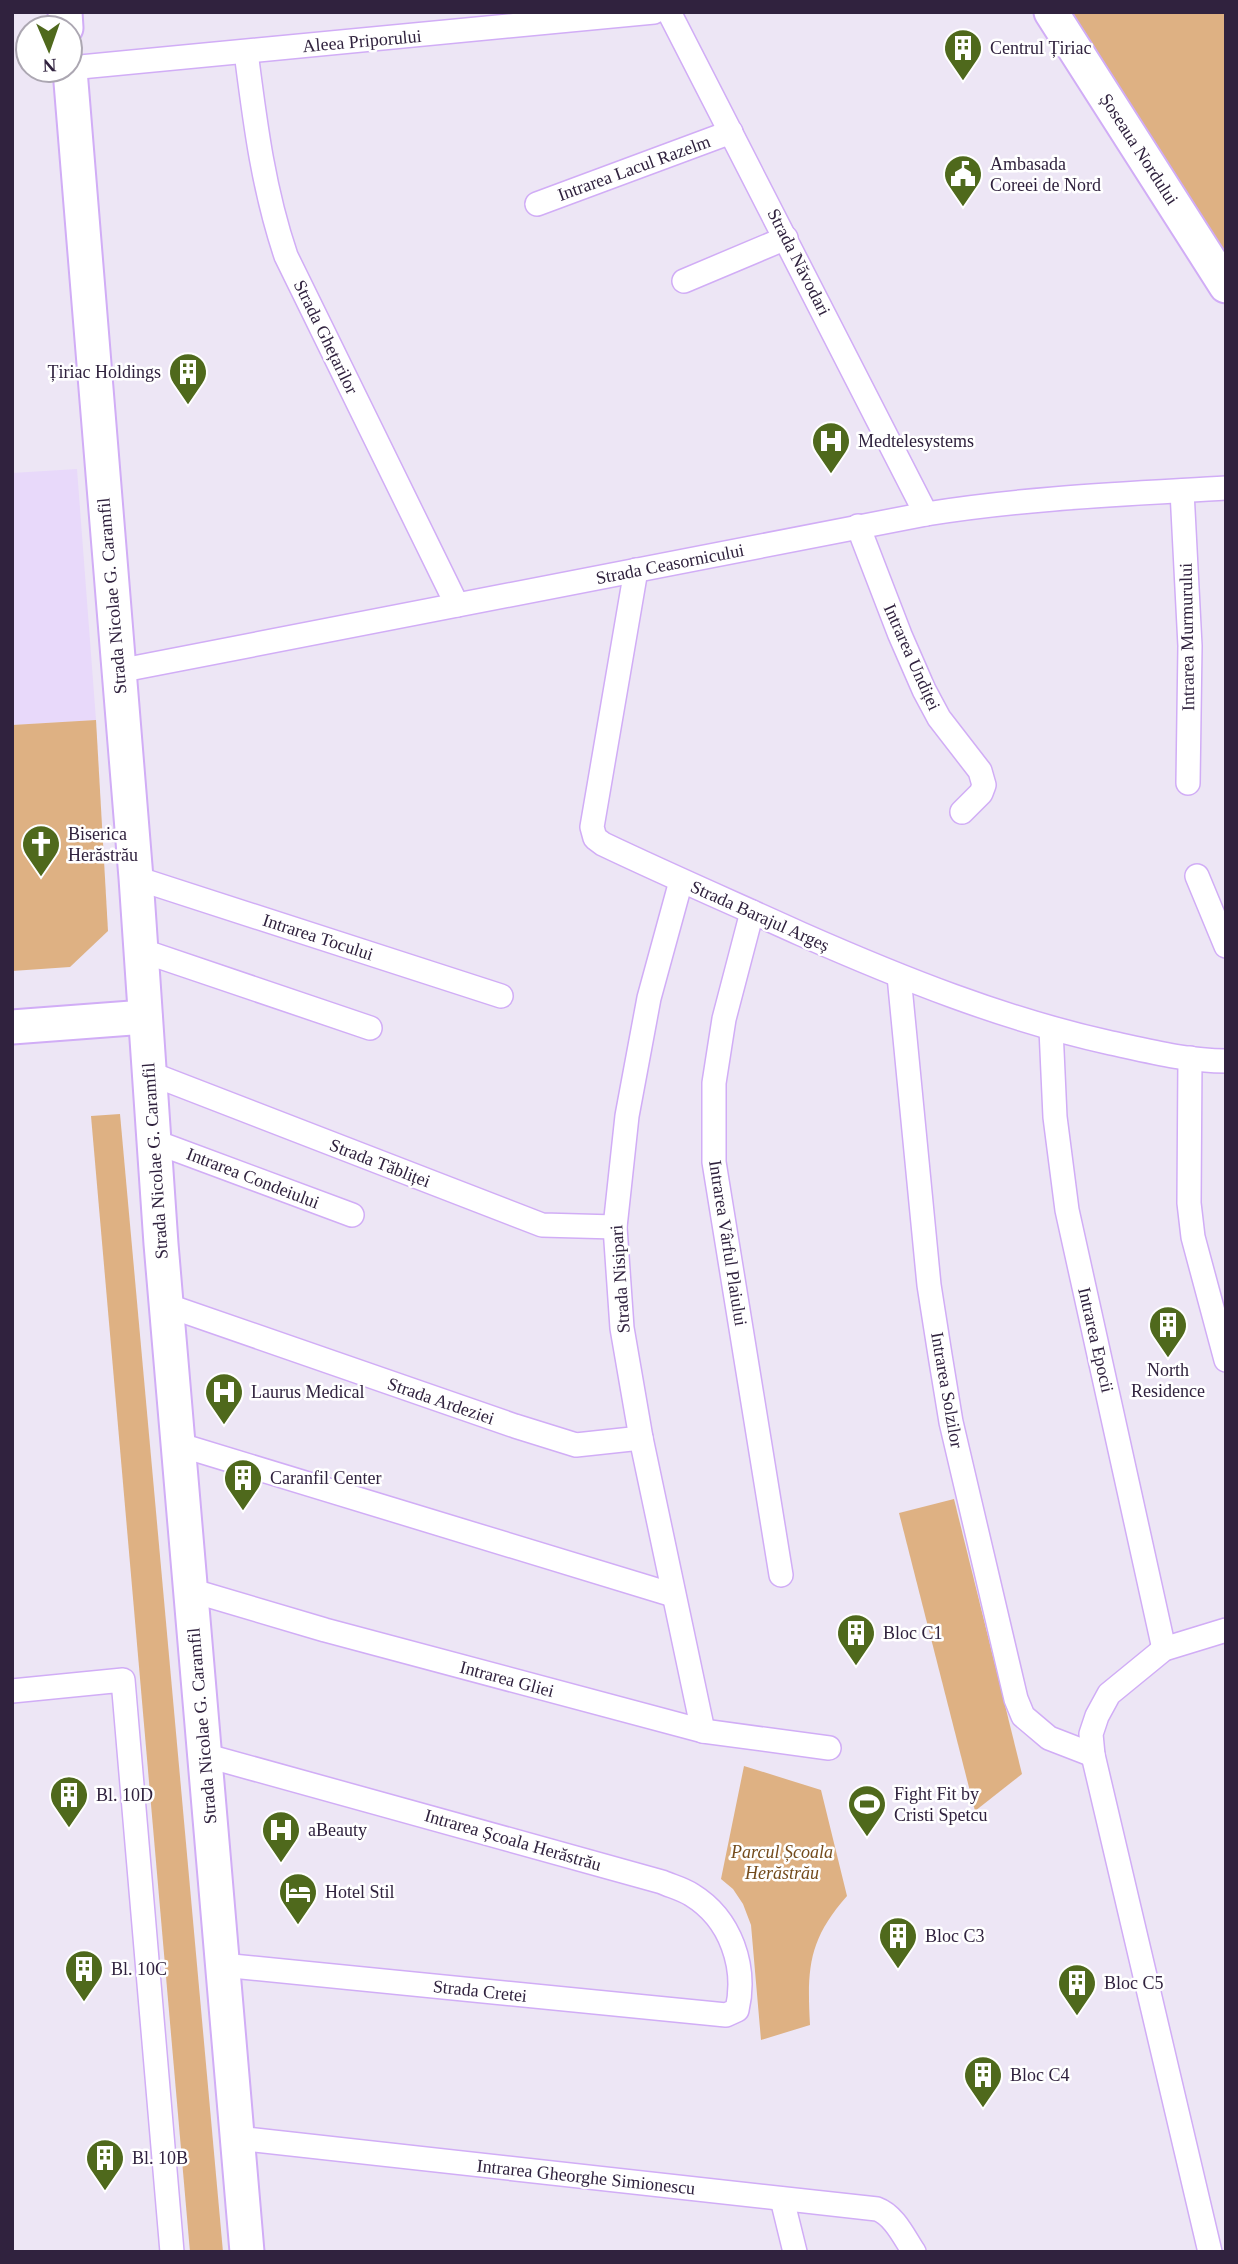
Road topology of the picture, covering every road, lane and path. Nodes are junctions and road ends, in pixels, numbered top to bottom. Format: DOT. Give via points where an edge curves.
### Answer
graph roads {
  1 [pos="654,12"];
  2 [pos="669,12"];
  3 [pos="1051,12"];
  4 [pos="246,51"];
  5 [pos="84,68"];
  6 [pos="71,84"];
  7 [pos="731,132"];
  8 [pos="537,204"];
  9 [pos="786,239"];
  10 [pos="684,281"];
  11 [pos="1226,286"];
  12 [pos="1226,488"];
  13 [pos="1182,491"];
  14 [pos="926,514"];
  15 [pos="859,526"];
  16 [pos="636,570"];
  17 [pos="457,605"];
  18 [pos="118,671"];
  19 [pos="1188,783"];
  20 [pos="962,811"];
  21 [pos="1197,876"];
  22 [pos="136,878"];
  23 [pos="681,881"];
  24 [pos="752,912"];
  25 [pos="1226,946"];
  26 [pos="141,950"];
  27 [pos="899,976"];
  28 [pos="501,996"];
  29 [pos="144,1007"];
  30 [pos="12,1008"];
  31 [pos="12,1027"];
  32 [pos="370,1028"];
  33 [pos="1051,1029"];
  34 [pos="1190,1058"];
  35 [pos="1226,1060"];
  36 [pos="149,1073"];
  37 [pos="153,1140"];
  38 [pos="352,1215"];
  39 [pos="615,1227"];
  40 [pos="166,1305"];
  41 [pos="1226,1360"];
  42 [pos="641,1438"];
  43 [pos="177,1444"];
  44 [pos="781,1575"];
  45 [pos="190,1590"];
  46 [pos="673,1595"];
  47 [pos="1226,1630"];
  48 [pos="1164,1648"];
  49 [pos="12,1691"];
  50 [pos="703,1731"];
  51 [pos="829,1748"];
  52 [pos="204,1755"];
  53 [pos="1093,1755"];
  54 [pos="222,1965"];
  55 [pos="737,2010"];
  56 [pos="237,2138"];
  57 [pos="782,2199"];
  58 [pos="172,2252"];
  59 [pos="247,2252"];
  60 [pos="795,2252"];
  61 [pos="914,2252"];
  62 [pos="1210,2252"];
  1 -- 4 [label="street, Aleea Priporului"];
  2 -- 7 [label="street, Strada Năvodari"];
  3 -- 11 [label="main road, Șoseaua Nordului"];
  4 -- 5 [label="street, Aleea Priporului"];
  4 -- 17 [label="street, Strada Ghețarilor" via="263,171 286,256"];
  6 -- 18 [label="main road, Strada Nicolae G. Caramfil"];
  7 -- 8 [label="street, Intrarea Lacul Razelm"];
  7 -- 9 [label="street, Strada Năvodari"];
  9 -- 10 [label="street"];
  9 -- 14 [label="street, Strada Năvodari"];
  12 -- 13 [label="street, Strada Ceasornicului"];
  13 -- 14 [label="street, Strada Ceasornicului" via="987,505"];
  13 -- 19 [label="street, Intrarea Murmurului" via="1190,646"];
  14 -- 15 [label="street, Strada Ceasornicului"];
  15 -- 16 [label="street, Strada Ceasornicului"];
  15 -- 20 [label="street, Intrarea Undiței" via="924,690 979,771 984,785 981,793"];
  16 -- 17 [label="street, Strada Ceasornicului"];
  16 -- 23 [label="street, Strada Barajul Argeș" via="592,827 603,844"];
  17 -- 18 [label="street, Strada Ceasornicului"];
  18 -- 22 [label="main road, Strada Nicolae G. Caramfil"];
  21 -- 25 [label="street"];
  22 -- 26 [label="main road, Strada Nicolae G. Caramfil"];
  22 -- 28 [label="street, Intrarea Tocului"];
  23 -- 24 [label="street, Strada Barajul Argeș"];
  23 -- 39 [label="street, Strada Nisipari" via="647,1011 627,1116"];
  24 -- 27 [label="street, Strada Barajul Argeș"];
  24 -- 44 [label="street, Intrarea Vârful Plaiului" via="724,1019 714,1083 714,1162"];
  26 -- 29 [label="main road, Strada Nicolae G. Caramfil"];
  26 -- 32 [label="street"];
  27 -- 33 [label="street, Strada Barajul Argeș"];
  27 -- 53 [label="street, Intrarea Solzilor" via="940,1355 951,1422 1016,1699 1023,1716 1049,1738"];
  29 -- 30 [label="main road"];
  29 -- 31 [label="main road"];
  29 -- 36 [label="main road, Strada Nicolae G. Caramfil"];
  33 -- 34 [label="street, Strada Barajul Argeș"];
  33 -- 48 [label="street, Intrarea Epocii" via="1055,1117 1067,1210"];
  34 -- 35 [label="street, Strada Barajul Argeș"];
  34 -- 41 [label="street" via="1193,1237"];
  36 -- 37 [label="main road, Strada Nicolae G. Caramfil"];
  36 -- 39 [label="street, Strada Tăbliței" via="542,1226"];
  37 -- 38 [label="street, Intrarea Condeiului"];
  37 -- 40 [label="main road, Strada Nicolae G. Caramfil"];
  39 -- 42 [label="street, Strada Nisipari" via="622,1328"];
  40 -- 42 [label="street, Strada Ardeziei" via="576,1445"];
  40 -- 43 [label="main road, Strada Nicolae G. Caramfil"];
  42 -- 46 [label="street, Strada Nisipari"];
  43 -- 45 [label="main road, Strada Nicolae G. Caramfil"];
  43 -- 46 [label="street"];
  45 -- 50 [label="street, Intrarea Gliei"];
  45 -- 52 [label="main road, Strada Nicolae G. Caramfil"];
  46 -- 50 [label="street, Strada Nisipari"];
  47 -- 48 [label="street"];
  48 -- 53 [label="street" via="1110,1694 1091,1734"];
  49 -- 58 [label="street" via="122,1681"];
  50 -- 51 [label="street, Intrarea Gliei"];
  52 -- 54 [label="main road, Strada Nicolae G. Caramfil"];
  52 -- 55 [label="street, Intrarea Școala Herăstrău" via="662,1882 693,1895 722,1921 737,1952"];
  53 -- 62 [label="street"];
  54 -- 55 [label="street, Strada Cretei" via="726,2015"];
  54 -- 56 [label="main road, Strada Nicolae G. Caramfil"];
  56 -- 57 [label="street, Intrarea Gheorghe Simionescu"];
  56 -- 59 [label="main road, Strada Nicolae G. Caramfil"];
  57 -- 60 [label="street"];
  57 -- 61 [label="street, Intrarea Gheorghe Simionescu" via="884,2212"];
}
